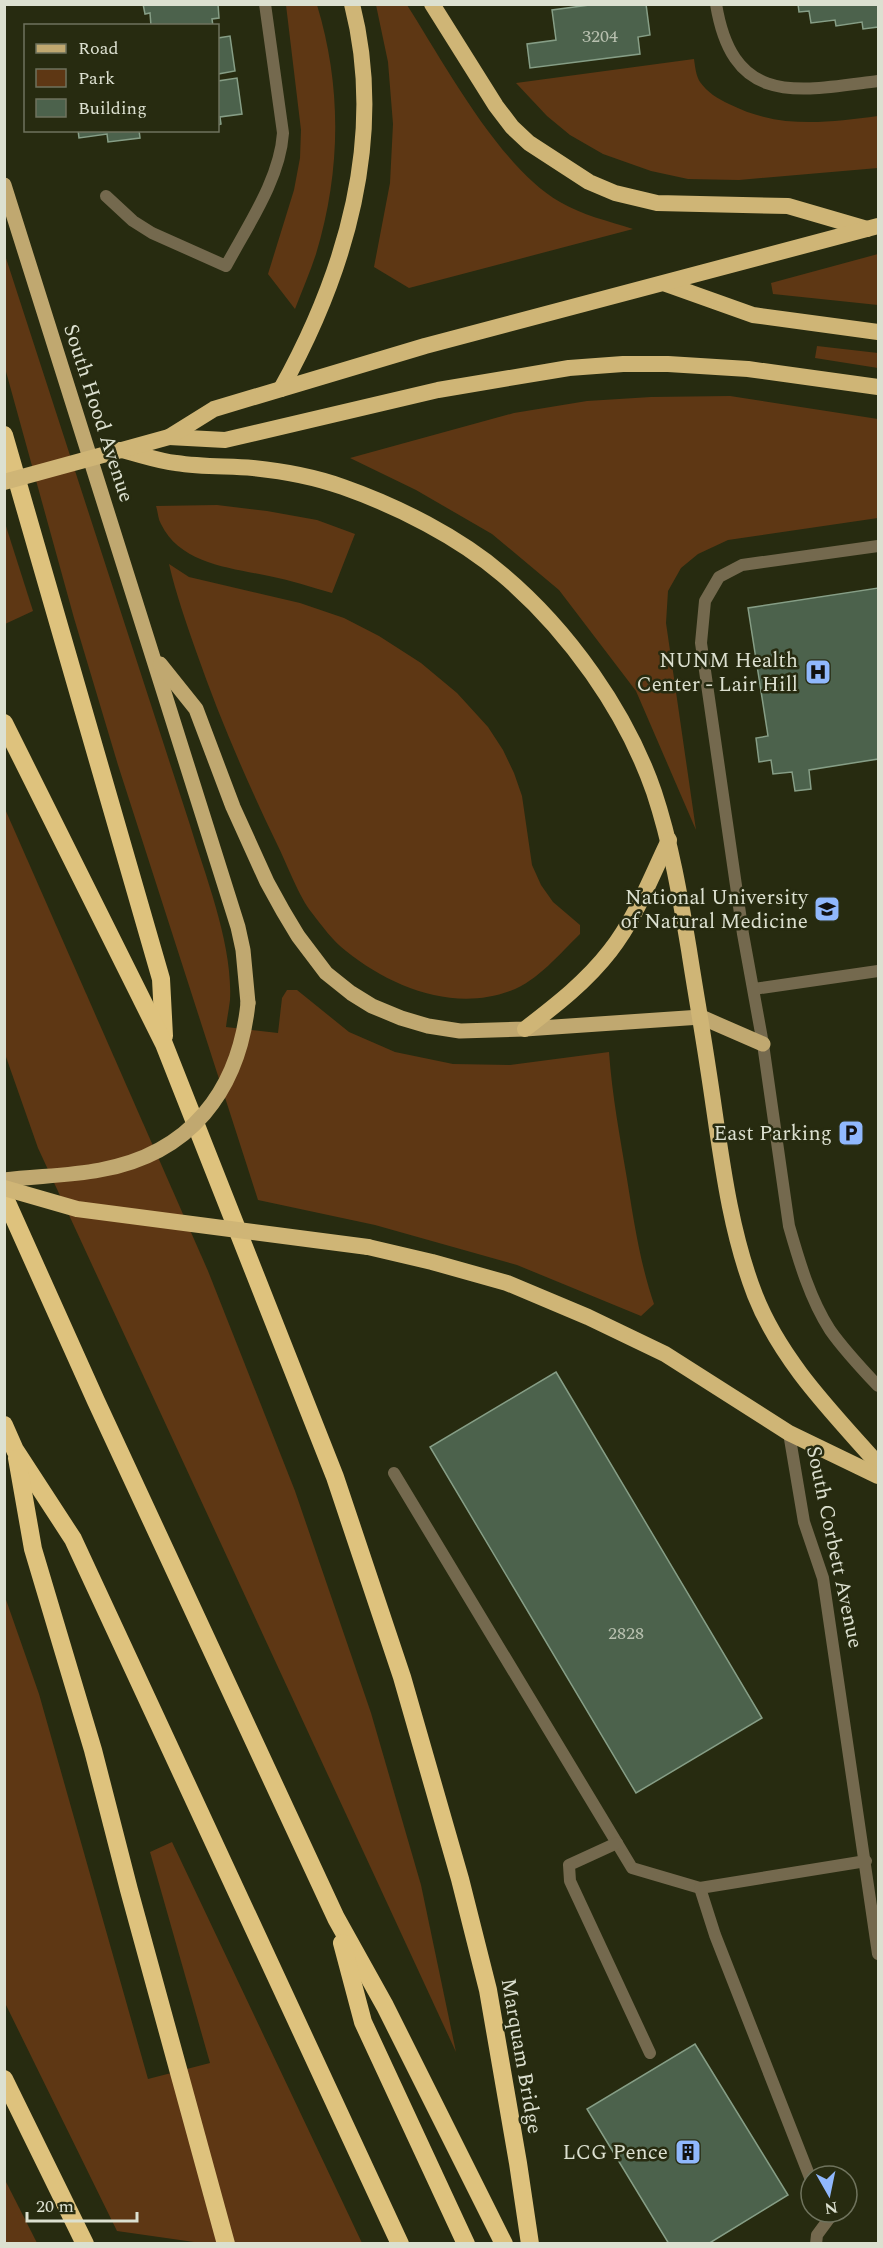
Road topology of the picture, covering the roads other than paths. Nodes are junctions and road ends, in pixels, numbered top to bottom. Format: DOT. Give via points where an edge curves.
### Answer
graph roads {
  1 [pos="265,4"];
  2 [pos="352,4"];
  3 [pos="432,4"];
  4 [pos="716,4"];
  5 [pos="879,81"];
  6 [pos="4,185"];
  7 [pos="106,196"];
  8 [pos="873,228"];
  9 [pos="666,284"];
  10 [pos="879,332"];
  11 [pos="879,387"];
  12 [pos="281,389"];
  13 [pos="4,435"];
  14 [pos="169,437"];
  15 [pos="122,450"];
  16 [pos="4,482"];
  17 [pos="879,546"];
  18 [pos="153,654"];
  19 [pos="4,723"];
  20 [pos="669,840"];
  21 [pos="879,971"];
  22 [pos="754,989"];
  23 [pos="701,1017"];
  24 [pos="525,1029"];
  25 [pos="164,1044"];
  26 [pos="763,1044"];
  27 [pos="4,1180"];
  28 [pos="4,1188"];
  29 [pos="4,1196"];
  30 [pos="879,1386"];
  31 [pos="4,1425"];
  32 [pos="789,1433"];
  33 [pos="15,1450"];
  34 [pos="879,1464"];
  35 [pos="394,1473"];
  36 [pos="879,1476"];
  37 [pos="617,1843"];
  38 [pos="872,1860"];
  39 [pos="700,1888"];
  40 [pos="336,1918"];
  41 [pos="879,1954"];
  42 [pos="650,2053"];
  43 [pos="4,2079"];
  44 [pos="805,2164"];
  45 [pos="825,2224"];
  46 [pos="86,2244"];
  47 [pos="226,2244"];
  48 [pos="400,2244"];
  49 [pos="466,2244"];
  50 [pos="504,2244"];
  51 [pos="530,2244"];
  52 [pos="816,2244"];
  1 -- 7 [label="street" via="282,149 276,170 226,266 152,233"];
  2 -- 12 [label="highway" via="365,115 360,169 339,264"];
  3 -- 8 [label="highway" via="512,127 589,183 657,203 788,206"];
  4 -- 5 [label="street" via="721,30 732,55 760,81 793,90"];
  6 -- 18 [label="main road, South Hood Avenue"];
  8 -- 9 [label="highway"];
  9 -- 10 [label="highway" via="753,315"];
  9 -- 12 [label="highway" via="425,346"];
  11 -- 14 [label="highway" via="748,369 657,364 569,368 438,390 225,440"];
  12 -- 14 [label="highway" via="214,409"];
  13 -- 25 [label="highway" via="161,979"];
  14 -- 15 [label="highway"];
  15 -- 16 [label="highway, bridge"];
  15 -- 20 [label="highway, South Corbett Avenue" via="176,463 280,472 341,486 414,518 502,574 582,659 634,746"];
  17 -- 22 [label="street" via="742,565 719,577 705,601 702,644"];
  18 -- 24 [label="main road" via="196,709 267,882 298,936 326,973 372,1006 428,1026 460,1030"];
  18 -- 27 [label="main road, South Hood Avenue, bridge" via="238,927 248,1003 242,1043 216,1099 191,1128 151,1153 102,1170"];
  19 -- 25 [label="highway"];
  20 -- 23 [label="highway, South Corbett Avenue"];
  20 -- 24 [label="highway" via="612,949 573,992"];
  21 -- 22 [label="street"];
  22 -- 26 [label="street"];
  23 -- 24 [label="main road"];
  23 -- 26 [label="main road"];
  23 -- 34 [label="highway, South Corbett Avenue" via="727,1191 756,1297 791,1363"];
  25 -- 51 [label="highway, Marquam Bridge" via="335,1477 402,1677 488,1990"];
  26 -- 30 [label="street" via="796,1251 830,1328"];
  28 -- 32 [label="highway, bridge" via="77,1209 368,1247 507,1283 665,1354"];
  29 -- 40 [label="highway" via="100,1412"];
  31 -- 33 [label="highway"];
  32 -- 36 [label="highway"];
  32 -- 38 [label="street, South Corbett Avenue" via="804,1522 823,1578"];
  33 -- 47 [label="highway" via="33,1549 93,1750"];
  33 -- 48 [label="highway" via="73,1539"];
  35 -- 37 [label="street"];
  37 -- 39 [label="street" via="632,1868"];
  37 -- 42 [label="street" via="569,1865 570,1881"];
  38 -- 39 [label="street"];
  38 -- 41 [label="street, South Corbett Avenue"];
  39 -- 44 [label="street"];
  40 -- 49 [label="highway" via="363,2022"];
  40 -- 50 [label="highway" via="385,2006"];
  43 -- 46 [label="highway"];
  45 -- 52 [label="street"];
}
